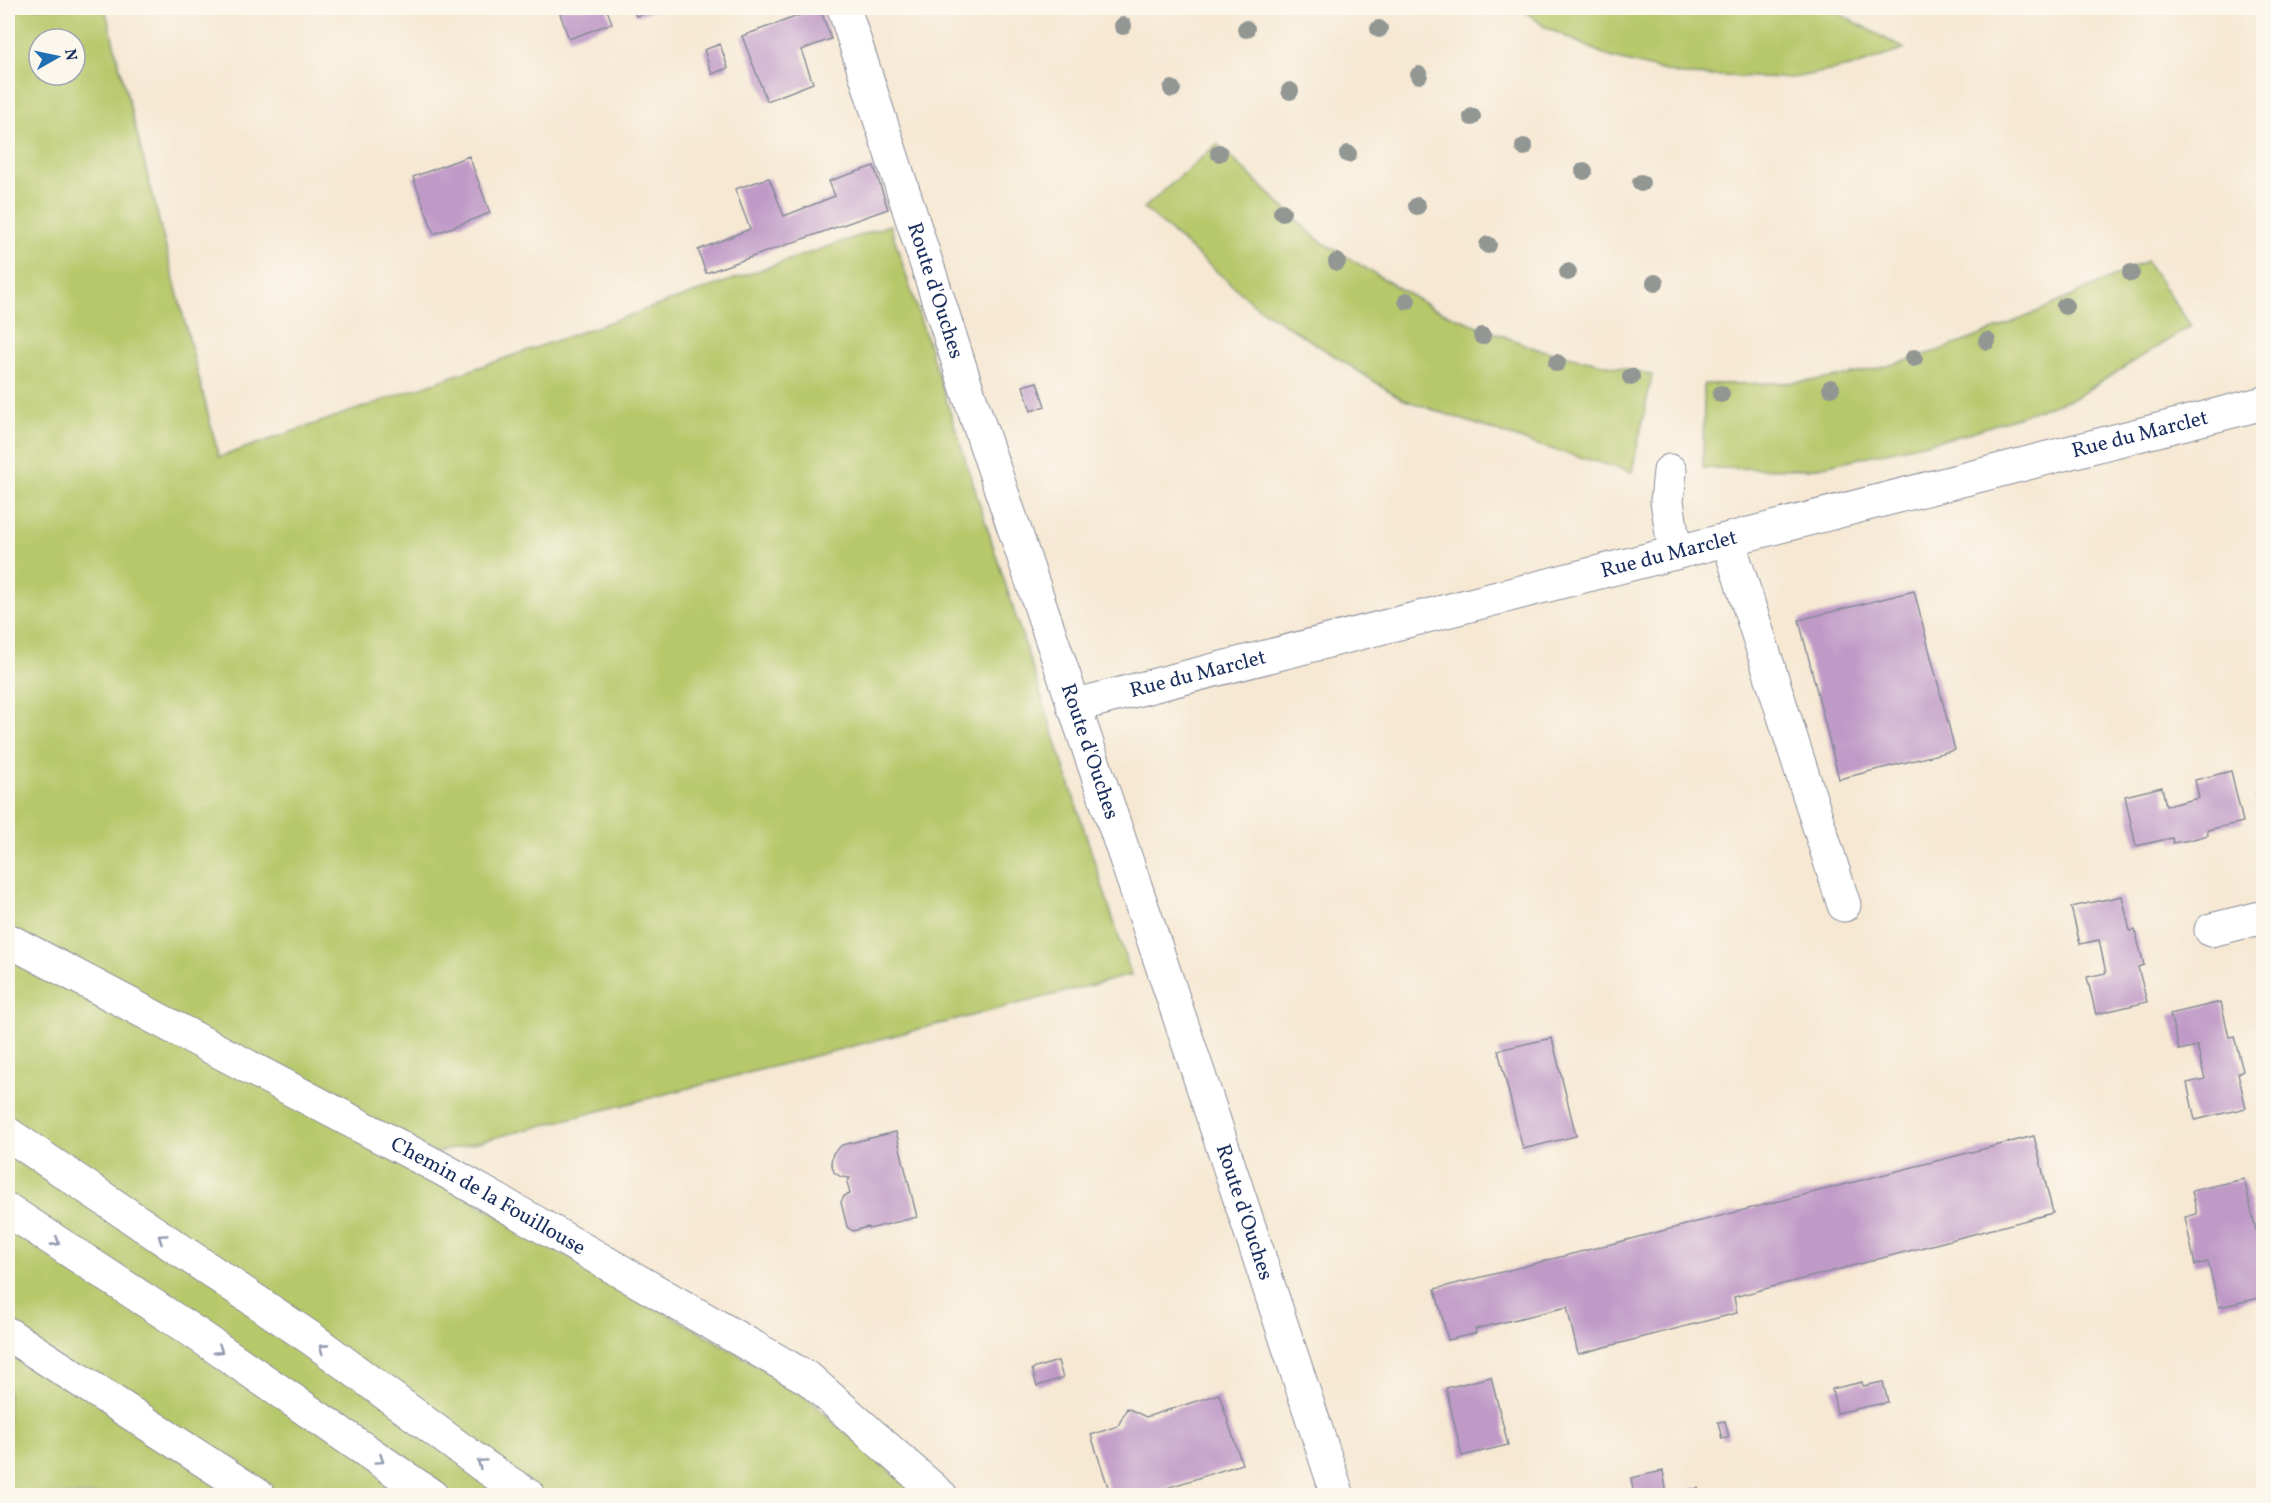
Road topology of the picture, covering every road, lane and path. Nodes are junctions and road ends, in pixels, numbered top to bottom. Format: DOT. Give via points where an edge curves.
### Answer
graph roads {
  1 [pos="844,8"];
  2 [pos="2264,403"];
  3 [pos="1670,471"];
  4 [pos="1728,540"];
  5 [pos="1675,553"];
  6 [pos="1073,706"];
  7 [pos="1844,904"];
  8 [pos="2262,923"];
  9 [pos="2211,930"];
  10 [pos="8,940"];
  11 [pos="8,1134"];
  12 [pos="8,1210"];
  13 [pos="8,1334"];
  14 [pos="259,1496"];
  15 [pos="432,1496"];
  16 [pos="529,1496"];
  17 [pos="941,1496"];
  18 [pos="1338,1496"];
  1 -- 6 [label="street, Route d'Ouches"];
  2 -- 4 [label="street, Rue du Marclet"];
  3 -- 5 [label="street" via="1667,501"];
  4 -- 5 [label="street, Rue du Marclet"];
  4 -- 7 [label="street"];
  5 -- 6 [label="street, Rue du Marclet"];
  6 -- 18 [label="street, Route d'Ouches"];
  8 -- 9 [label="street"];
  10 -- 17 [label="street, Chemin de la Fouillouse" via="444,1170 808,1379"];
  16 -- 11 [label="street, one-way" via="312,1339"];
  12 -- 15 [label="street, one-way"];
  13 -- 14 [label="street"];
}
